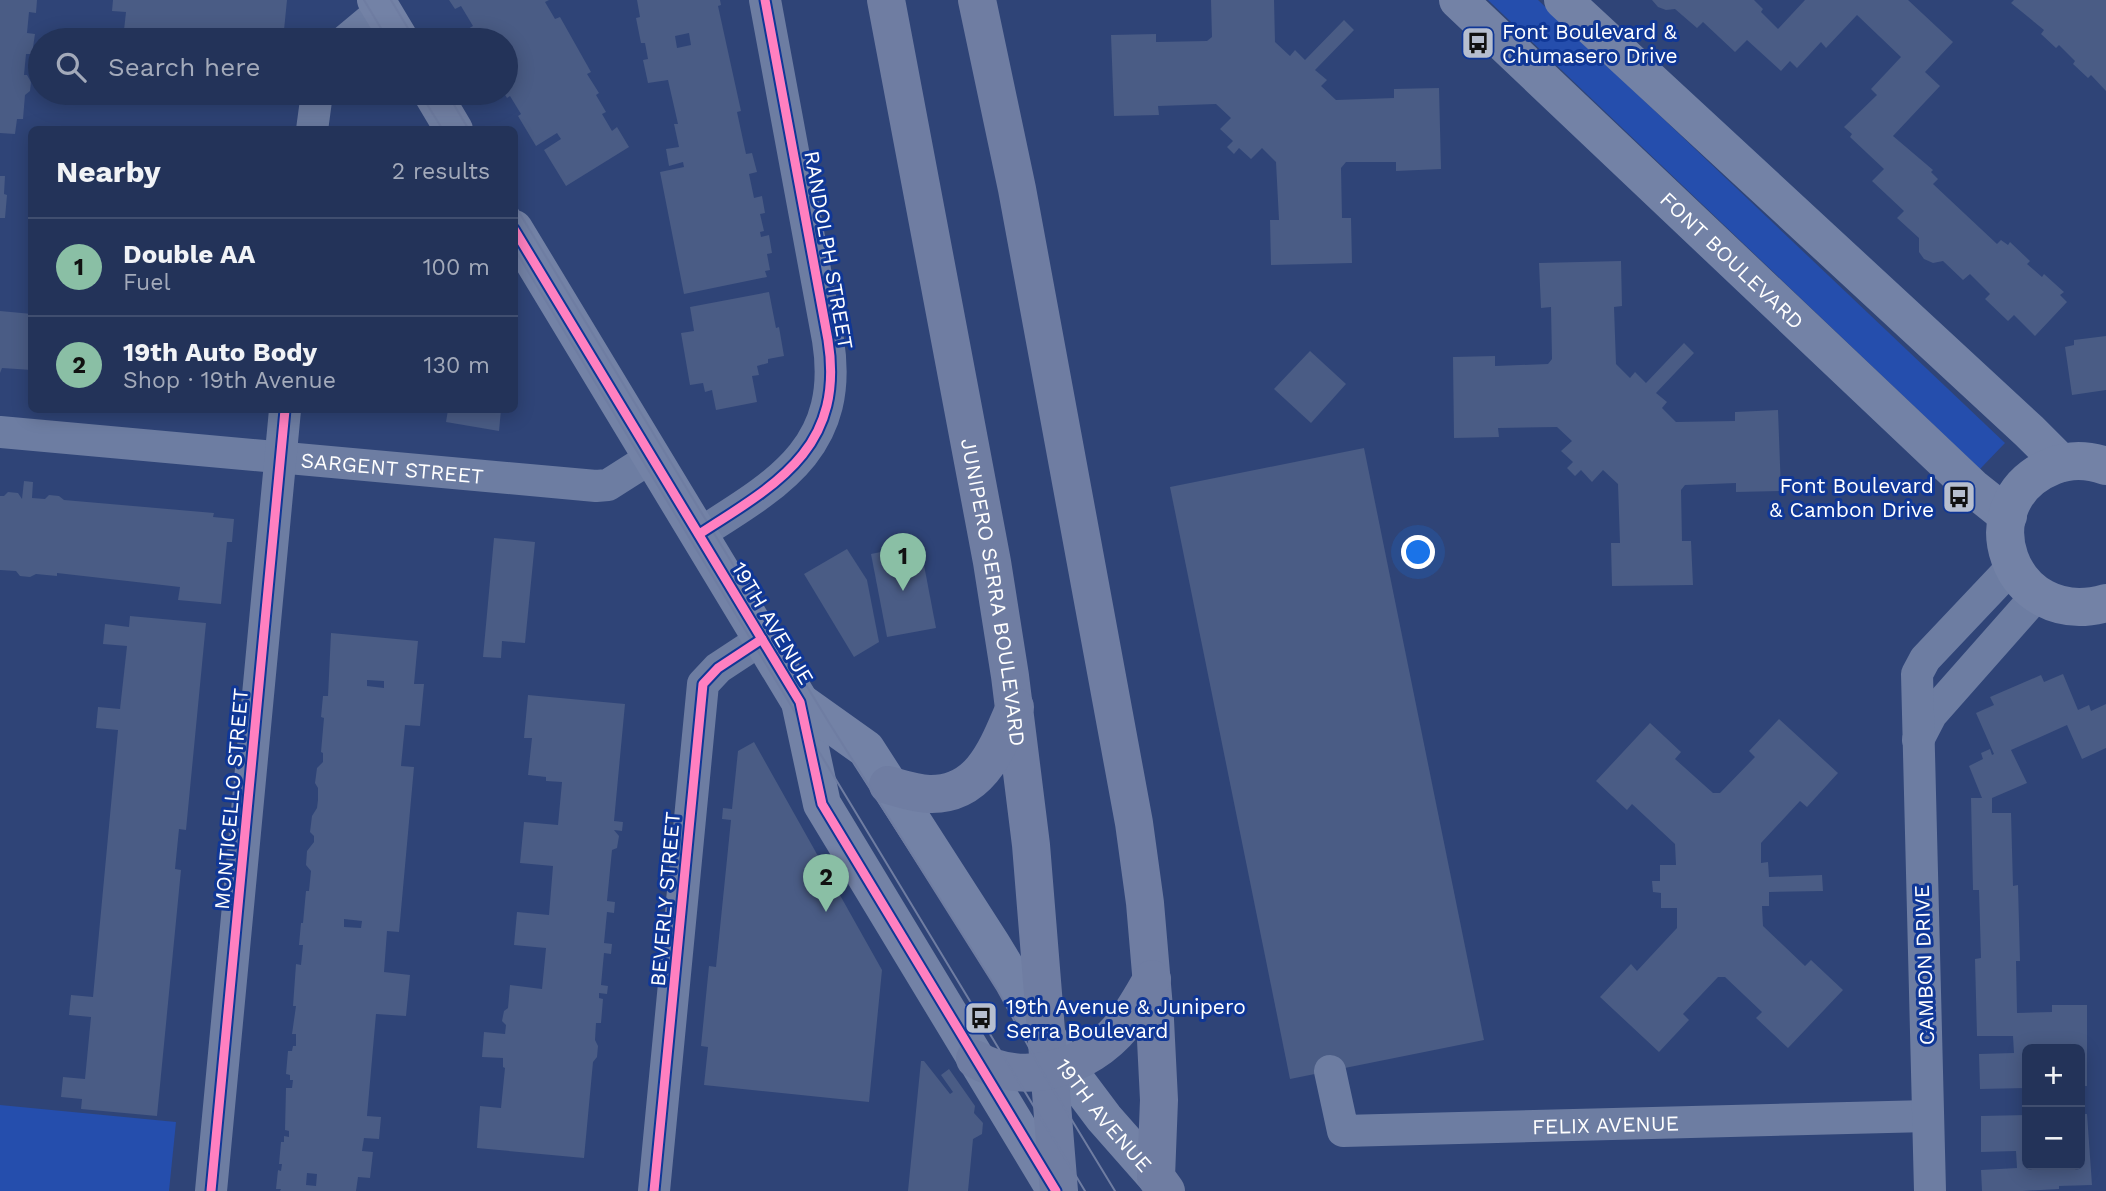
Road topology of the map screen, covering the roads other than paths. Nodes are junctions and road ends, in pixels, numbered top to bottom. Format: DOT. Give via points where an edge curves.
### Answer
graph roads {
  1 [pos="765,0"];
  2 [pos="886,0"];
  3 [pos="977,0"];
  4 [pos="1458,0"];
  5 [pos="1563,0"];
  6 [pos="386,17"];
  7 [pos="367,28"];
  8 [pos="315,105"];
  9 [pos="439,105"];
  10 [pos="313,126"];
  11 [pos="452,126"];
  12 [pos="518,236"];
  13 [pos="285,413"];
  14 [pos="0,432"];
  15 [pos="652,457"];
  16 [pos="280,459"];
  17 [pos="2061,463"];
  18 [pos="2106,466"];
  19 [pos="2008,516"];
  20 [pos="699,534"];
  21 [pos="2013,566"];
  22 [pos="2037,595"];
  23 [pos="2106,604"];
  24 [pos="762,639"];
  25 [pos="800,702"];
  26 [pos="1015,707"];
  27 [pos="1918,740"];
  28 [pos="888,785"];
  29 [pos="1152,979"];
  30 [pos="1053,1057"];
  31 [pos="975,1059"];
  32 [pos="1330,1072"];
  33 [pos="1928,1116"];
  34 [pos="1161,1184"];
  35 [pos="211,1191"];
  36 [pos="654,1191"];
  37 [pos="1058,1191"];
  38 [pos="1930,1191"];
  1 -- 20 [label="street, RANDOLPH STREET" via="831,358 830,393 813,440 792,468 764,493"];
  2 -- 26 [label="highway, JUNIPERO SERRA BOULEVARD"];
  3 -- 29 [label="highway" via="1114,704 1145,902"];
  4 -- 19 [label="street, FONT BOULEVARD" via="1974,489"];
  5 -- 17 [label="street"];
  6 -- 7 [label="street"];
  8 -- 10 [label="street"];
  9 -- 11 [label="street"];
  12 -- 15 [label="street, 19TH AVENUE"];
  13 -- 16 [label="street, MONTICELLO STREET"];
  14 -- 16 [label="street, SARGENT STREET"];
  15 -- 16 [label="street, SARGENT STREET" via="601,486"];
  15 -- 20 [label="street, 19TH AVENUE"];
  16 -- 35 [label="street, MONTICELLO STREET"];
  17 -- 18 [label="street"];
  17 -- 19 [label="street" via="2033,477 2013,501"];
  19 -- 21 [label="street" via="2005,533"];
  20 -- 24 [label="street, 19TH AVENUE"];
  21 -- 22 [label="street"];
  21 -- 27 [label="street, CAMBON DRIVE" via="1925,659 1917,674"];
  22 -- 23 [label="street" via="2070,608"];
  22 -- 27 [label="street" via="1931,715"];
  24 -- 25 [label="street, 19TH AVENUE"];
  24 -- 36 [label="street, BEVERLY STREET" via="718,668 703,684"];
  25 -- 28 [label="street, 19TH AVENUE" via="866,748"];
  25 -- 31 [label="street, 19TH AVENUE" via="822,804"];
  26 -- 28 [label="highway" via="992,759 966,784 933,794"];
  26 -- 30 [label="highway, JUNIPERO SERRA BOULEVARD"];
  27 -- 33 [label="street, CAMBON DRIVE"];
  28 -- 30 [label="street, 19TH AVENUE" via="992,945"];
  29 -- 30 [label="highway" via="1110,1039 1082,1059"];
  29 -- 34 [label="highway"];
  30 -- 31 [label="highway" via="1029,1073 1000,1071"];
  30 -- 34 [label="street, 19TH AVENUE"];
  30 -- 37 [label="highway, JUNIPERO SERRA BOULEVARD"];
  31 -- 37 [label="street, 19TH AVENUE"];
  32 -- 33 [label="street, FELIX AVENUE" via="1343,1132"];
  33 -- 38 [label="street, CAMBON DRIVE"];
}
